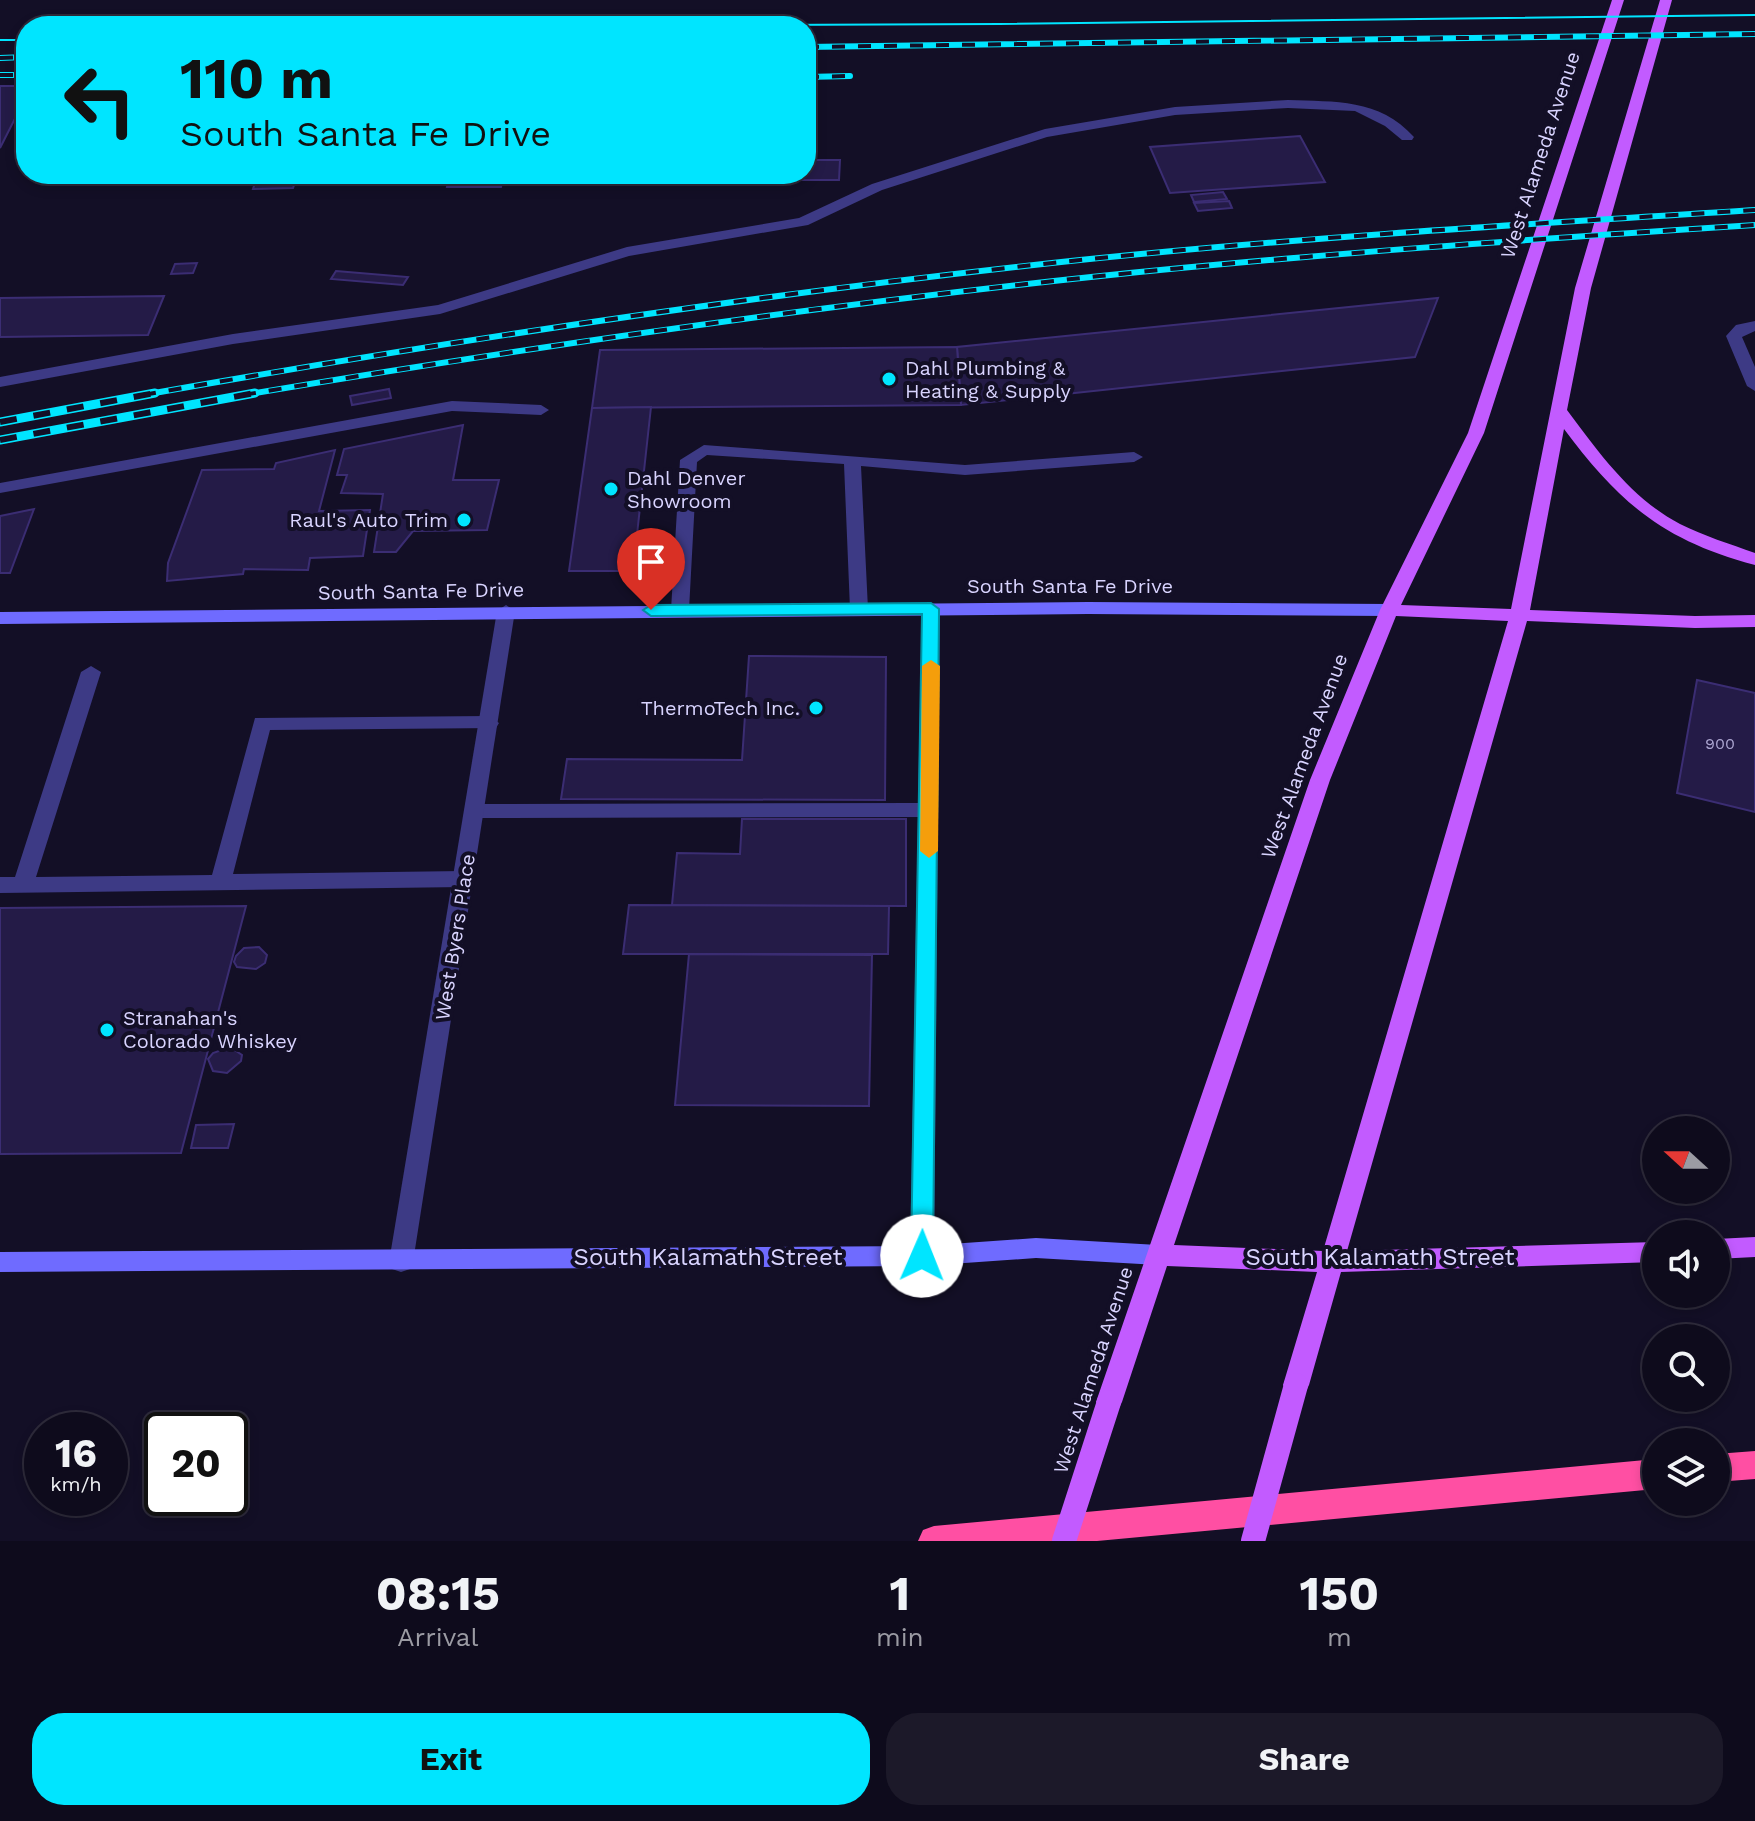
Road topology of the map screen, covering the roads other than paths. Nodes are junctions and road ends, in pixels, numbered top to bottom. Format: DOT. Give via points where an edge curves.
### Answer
graph roads {
  1 [pos="1618,0"];
  2 [pos="1666,0"];
  3 [pos="1407,137"];
  4 [pos="1755,326"];
  5 [pos="0,382"];
  6 [pos="1755,386"];
  7 [pos="1558,409"];
  8 [pos="541,410"];
  9 [pos="1134,457"];
  10 [pos="852,459"];
  11 [pos="0,488"];
  12 [pos="1755,559"];
  13 [pos="859,609"];
  14 [pos="931,609"];
  15 [pos="680,610"];
  16 [pos="1389,610"];
  17 [pos="506,611"];
  18 [pos="1519,616"];
  19 [pos="0,618"];
  20 [pos="1755,621"];
  21 [pos="91,672"];
  22 [pos="489,723"];
  23 [pos="930,810"];
  24 [pos="475,811"];
  25 [pos="464,879"];
  26 [pos="221,882"];
  27 [pos="0,885"];
  28 [pos="23,885"];
  29 [pos="1755,1247"];
  30 [pos="1730,1248"];
  31 [pos="1642,1252"];
  32 [pos="1158,1255"];
  33 [pos="922,1256"];
  34 [pos="0,1262"];
  35 [pos="401,1262"];
  36 [pos="1331,1262"];
  37 [pos="1755,1465"];
  38 [pos="1730,1467"];
  39 [pos="1642,1475"];
  40 [pos="934,1541"];
  41 [pos="1064,1541"];
  42 [pos="1253,1541"];
  1 -- 16 [label="main road, West Alameda Avenue" via="1476,433"];
  2 -- 7 [label="main road" via="1594,243"];
  3 -- 5 [label="street" via="1358,107 1288,104 1175,111 1045,133 877,187 803,222 627,252 440,309 233,339"];
  4 -- 6 [label="street" via="1734,336"];
  7 -- 12 [label="main road" via="1594,458 1650,513"];
  7 -- 18 [label="main road"];
  8 -- 11 [label="street" via="452,406"];
  9 -- 10 [label="street" via="965,470"];
  10 -- 13 [label="street"];
  10 -- 15 [label="street" via="704,450 689,460"];
  13 -- 14 [label="main road, South Santa Fe Drive"];
  13 -- 15 [label="main road, South Santa Fe Drive"];
  14 -- 16 [label="main road, South Santa Fe Drive"];
  14 -- 23 [label="street"];
  15 -- 17 [label="main road, South Santa Fe Drive"];
  16 -- 18 [label="main road, South Santa Fe Drive"];
  16 -- 32 [label="main road, West Alameda Avenue" via="1320,780"];
  17 -- 19 [label="main road, South Santa Fe Drive"];
  17 -- 22 [label="street, West Byers Place"];
  18 -- 20 [label="main road, South Santa Fe Drive"];
  18 -- 36 [label="main road"];
  21 -- 28 [label="street"];
  22 -- 24 [label="street, West Byers Place"];
  22 -- 26 [label="street" via="262,723"];
  23 -- 24 [label="street"];
  23 -- 33 [label="street"];
  24 -- 25 [label="street, West Byers Place"];
  25 -- 26 [label="street"];
  25 -- 35 [label="street, West Byers Place"];
  26 -- 28 [label="street"];
  27 -- 28 [label="street"];
  29 -- 30 [label="main road"];
  31 -- 36 [label="main road, South Kalamath Street"];
  32 -- 33 [label="main road, South Kalamath Street" via="1036,1248"];
  32 -- 36 [label="main road, South Kalamath Street"];
  32 -- 41 [label="main road, West Alameda Avenue, bridge"];
  33 -- 35 [label="main road, South Kalamath Street"];
  34 -- 35 [label="main road, South Kalamath Street"];
  36 -- 42 [label="main road, bridge"];
  37 -- 38 [label="highway"];
  39 -- 40 [label="highway"];
}
